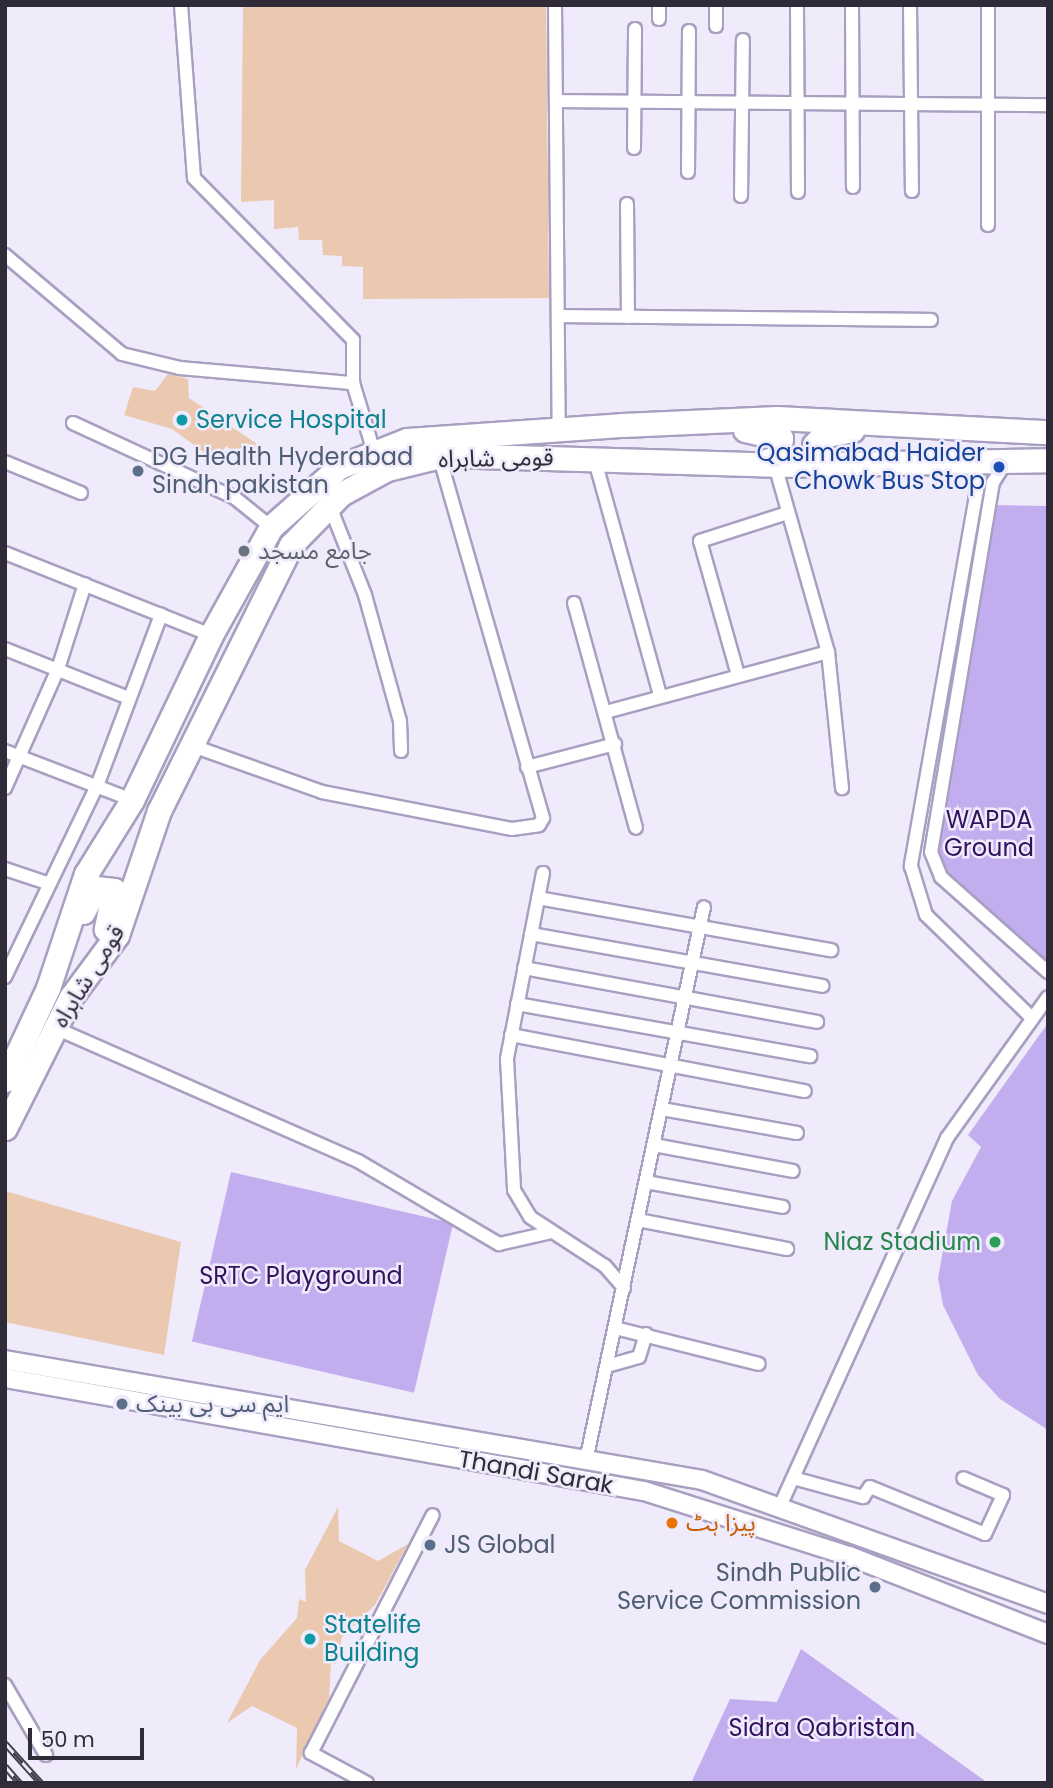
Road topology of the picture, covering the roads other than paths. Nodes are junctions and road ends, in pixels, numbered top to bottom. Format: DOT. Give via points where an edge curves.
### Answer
graph roads {
  1 [pos="181,5"];
  2 [pos="555,5"];
  3 [pos="716,5"];
  4 [pos="797,5"];
  5 [pos="852,5"];
  6 [pos="910,5"];
  7 [pos="988,5"];
  8 [pos="716,26"];
  9 [pos="635,29"];
  10 [pos="689,31"];
  11 [pos="743,40"];
  12 [pos="558,101"];
  13 [pos="634,102"];
  14 [pos="688,103"];
  15 [pos="743,104"];
  16 [pos="798,105"];
  17 [pos="1048,105"];
  18 [pos="854,106"];
  19 [pos="910,107"];
  20 [pos="989,107"];
  21 [pos="634,148"];
  22 [pos="688,172"];
  23 [pos="853,187"];
  24 [pos="912,191"];
  25 [pos="798,192"];
  26 [pos="741,197"];
  27 [pos="627,204"];
  28 [pos="988,225"];
  29 [pos="5,255"];
  30 [pos="562,316"];
  31 [pos="628,317"];
  32 [pos="931,320"];
  33 [pos="353,383"];
  34 [pos="73,423"];
  35 [pos="665,423"];
  36 [pos="908,424"];
  37 [pos="559,429"];
  38 [pos="1048,432"];
  39 [pos="373,449"];
  40 [pos="439,456"];
  41 [pos="594,457"];
  42 [pos="1007,460"];
  43 [pos="1048,460"];
  44 [pos="5,462"];
  45 [pos="971,462"];
  46 [pos="825,464"];
  47 [pos="766,465"];
  48 [pos="81,493"];
  49 [pos="300,496"];
  50 [pos="322,510"];
  51 [pos="787,513"];
  52 [pos="271,527"];
  53 [pos="5,553"];
  54 [pos="85,584"];
  55 [pos="574,603"];
  56 [pos="161,615"];
  57 [pos="211,635"];
  58 [pos="5,649"];
  59 [pos="828,652"];
  60 [pos="58,669"];
  61 [pos="738,675"];
  62 [pos="660,695"];
  63 [pos="128,698"];
  64 [pos="607,712"];
  65 [pos="615,744"];
  66 [pos="190,745"];
  67 [pos="5,751"];
  68 [pos="401,751"];
  69 [pos="19,757"];
  70 [pos="527,768"];
  71 [pos="97,786"];
  72 [pos="5,788"];
  73 [pos="842,788"];
  74 [pos="132,800"];
  75 [pos="636,828"];
  76 [pos="5,869"];
  77 [pos="543,873"];
  78 [pos="50,884"];
  79 [pos="538,898"];
  80 [pos="704,907"];
  81 [pos="700,926"];
  82 [pos="531,934"];
  83 [pos="831,950"];
  84 [pos="693,962"];
  85 [pos="524,968"];
  86 [pos="1048,972"];
  87 [pos="5,976"];
  88 [pos="822,986"];
  89 [pos="48,988"];
  90 [pos="71,997"];
  91 [pos="685,997"];
  92 [pos="1048,997"];
  93 [pos="517,1004"];
  94 [pos="1031,1016"];
  95 [pos="817,1022"];
  96 [pos="55,1028"];
  97 [pos="678,1033"];
  98 [pos="511,1035"];
  99 [pos="810,1056"];
  100 [pos="671,1064"];
  101 [pos="5,1080"];
  102 [pos="805,1091"];
  103 [pos="662,1109"];
  104 [pos="5,1128"];
  105 [pos="797,1133"];
  106 [pos="654,1145"];
  107 [pos="793,1171"];
  108 [pos="646,1182"];
  109 [pos="783,1207"];
  110 [pos="638,1220"];
  111 [pos="548,1233"];
  112 [pos="787,1249"];
  113 [pos="624,1288"];
  114 [pos="615,1328"];
  115 [pos="646,1334"];
  116 [pos="5,1360"];
  117 [pos="760,1364"];
  118 [pos="607,1366"];
  119 [pos="5,1378"];
  120 [pos="587,1456"];
  121 [pos="793,1478"];
  122 [pos="962,1478"];
  123 [pos="781,1504"];
  124 [pos="433,1515"];
  125 [pos="1048,1604"];
  126 [pos="1048,1634"];
  127 [pos="5,1685"];
  128 [pos="46,1755"];
  129 [pos="366,1783"];
  1 -- 33 [label="street" via="185,122 194,178 353,340"];
  2 -- 12 [label="street"];
  3 -- 8 [label="street"];
  4 -- 16 [label="street"];
  5 -- 18 [label="street"];
  6 -- 19 [label="street"];
  7 -- 20 [label="street"];
  9 -- 13 [label="street"];
  10 -- 14 [label="street"];
  11 -- 15 [label="street"];
  12 -- 13 [label="street"];
  12 -- 30 [label="street"];
  13 -- 14 [label="street"];
  13 -- 21 [label="street"];
  14 -- 15 [label="street"];
  14 -- 22 [label="street"];
  15 -- 16 [label="street"];
  15 -- 26 [label="street"];
  16 -- 18 [label="street"];
  16 -- 25 [label="street"];
  17 -- 20 [label="street"];
  18 -- 19 [label="street"];
  18 -- 23 [label="street"];
  19 -- 20 [label="street"];
  19 -- 24 [label="street"];
  20 -- 28 [label="street"];
  27 -- 31 [label="street"];
  29 -- 33 [label="street" via="122,354 180,368"];
  30 -- 31 [label="street"];
  30 -- 37 [label="street"];
  31 -- 32 [label="street"];
  33 -- 39 [label="street"];
  34 -- 52 [label="street" via="235,498"];
  35 -- 36 [label="highway, قومی شاہراہ" via="777,418"];
  35 -- 37 [label="highway, قومی شاہراہ"];
  35 -- 47 [label="highway" via="758,430 781,438 778,457"];
  36 -- 38 [label="highway, قومی شاہراہ"];
  36 -- 46 [label="highway" via="822,436 814,452"];
  37 -- 39 [label="highway, قومی شاہراہ" via="407,440"];
  39 -- 49 [label="highway, قومی شاہراہ"];
  40 -- 41 [label="highway, قومی شاہراہ"];
  40 -- 50 [label="highway, قومی شاہراہ" via="387,469"];
  40 -- 70 [label="street"];
  41 -- 47 [label="highway, قومی شاہراہ"];
  41 -- 62 [label="street"];
  42 -- 43 [label="highway, قومی شاہراہ"];
  42 -- 45 [label="highway, قومی شاہراہ"];
  42 -- 86 [label="street" via="992,482 931,852 941,877"];
  44 -- 48 [label="street"];
  45 -- 46 [label="highway, قومی شاہراہ"];
  45 -- 94 [label="street" via="977,490 911,866 926,915"];
  46 -- 47 [label="highway, قومی شاہراہ"];
  47 -- 51 [label="street"];
  49 -- 50 [label="highway"];
  49 -- 52 [label="highway, قومی شاہراہ"];
  50 -- 66 [label="highway, قومی شاہراہ" via="291,545"];
  50 -- 68 [label="street" via="365,595 400,721"];
  51 -- 59 [label="street"];
  51 -- 61 [label="street" via="700,541"];
  52 -- 57 [label="highway, قومی شاہراہ"];
  53 -- 54 [label="street"];
  54 -- 56 [label="street"];
  54 -- 60 [label="street"];
  55 -- 64 [label="street"];
  56 -- 57 [label="street"];
  56 -- 63 [label="street"];
  57 -- 74 [label="highway, قومی شاہراہ"];
  58 -- 60 [label="street"];
  59 -- 61 [label="street"];
  59 -- 73 [label="street"];
  60 -- 63 [label="street"];
  60 -- 69 [label="street"];
  61 -- 62 [label="street"];
  62 -- 64 [label="street"];
  63 -- 71 [label="street"];
  64 -- 65 [label="street"];
  65 -- 70 [label="street"];
  65 -- 75 [label="street"];
  66 -- 70 [label="street" via="299,786 526,830 542,818"];
  66 -- 90 [label="highway, قومی شاہراہ" via="159,811 132,904 100,965"];
  67 -- 69 [label="street"];
  69 -- 71 [label="street"];
  69 -- 72 [label="street"];
  71 -- 74 [label="street"];
  71 -- 78 [label="street"];
  74 -- 89 [label="highway, قومی شاہراہ" via="86,874"];
  76 -- 78 [label="street"];
  77 -- 79 [label="street"];
  78 -- 87 [label="street"];
  79 -- 81 [label="street"];
  79 -- 82 [label="street"];
  80 -- 81 [label="street"];
  81 -- 83 [label="street"];
  81 -- 84 [label="street"];
  82 -- 84 [label="street"];
  82 -- 85 [label="street"];
  84 -- 88 [label="street"];
  84 -- 91 [label="street"];
  85 -- 91 [label="street"];
  85 -- 93 [label="street"];
  89 -- 90 [label="highway" via="88,900 96,888 108,886 114,890 114,911"];
  89 -- 101 [label="highway, قومی شاہراہ"];
  90 -- 96 [label="highway, قومی شاہراہ"];
  91 -- 95 [label="street"];
  91 -- 97 [label="street"];
  92 -- 94 [label="street"];
  93 -- 97 [label="street"];
  93 -- 98 [label="street"];
  94 -- 121 [label="street" via="947,1138"];
  96 -- 104 [label="highway, قومی شاہراہ"];
  96 -- 111 [label="street" via="358,1161 499,1244"];
  97 -- 99 [label="street"];
  97 -- 100 [label="street"];
  98 -- 100 [label="street"];
  98 -- 111 [label="street" via="508,1158 514,1189"];
  100 -- 102 [label="street"];
  100 -- 103 [label="street"];
  103 -- 105 [label="street"];
  103 -- 106 [label="street"];
  106 -- 107 [label="street"];
  106 -- 108 [label="street"];
  108 -- 109 [label="street"];
  108 -- 110 [label="street"];
  110 -- 112 [label="street"];
  110 -- 113 [label="street"];
  111 -- 113 [label="street" via="605,1266"];
  113 -- 114 [label="street"];
  114 -- 115 [label="street"];
  114 -- 118 [label="street"];
  115 -- 117 [label="street"];
  115 -- 118 [label="street" via="639,1357"];
  116 -- 120 [label="main road, Thandi Sarak"];
  118 -- 120 [label="street"];
  119 -- 126 [label="main road, Thandi Sarak" via="644,1491 849,1556"];
  120 -- 123 [label="main road, Thandi Sarak"];
  121 -- 122 [label="street" via="863,1497 870,1487 985,1534 1003,1495"];
  121 -- 123 [label="street"];
  123 -- 125 [label="main road, Thandi Sarak"];
  124 -- 129 [label="street" via="311,1753"];
  127 -- 128 [label="street"];
}
